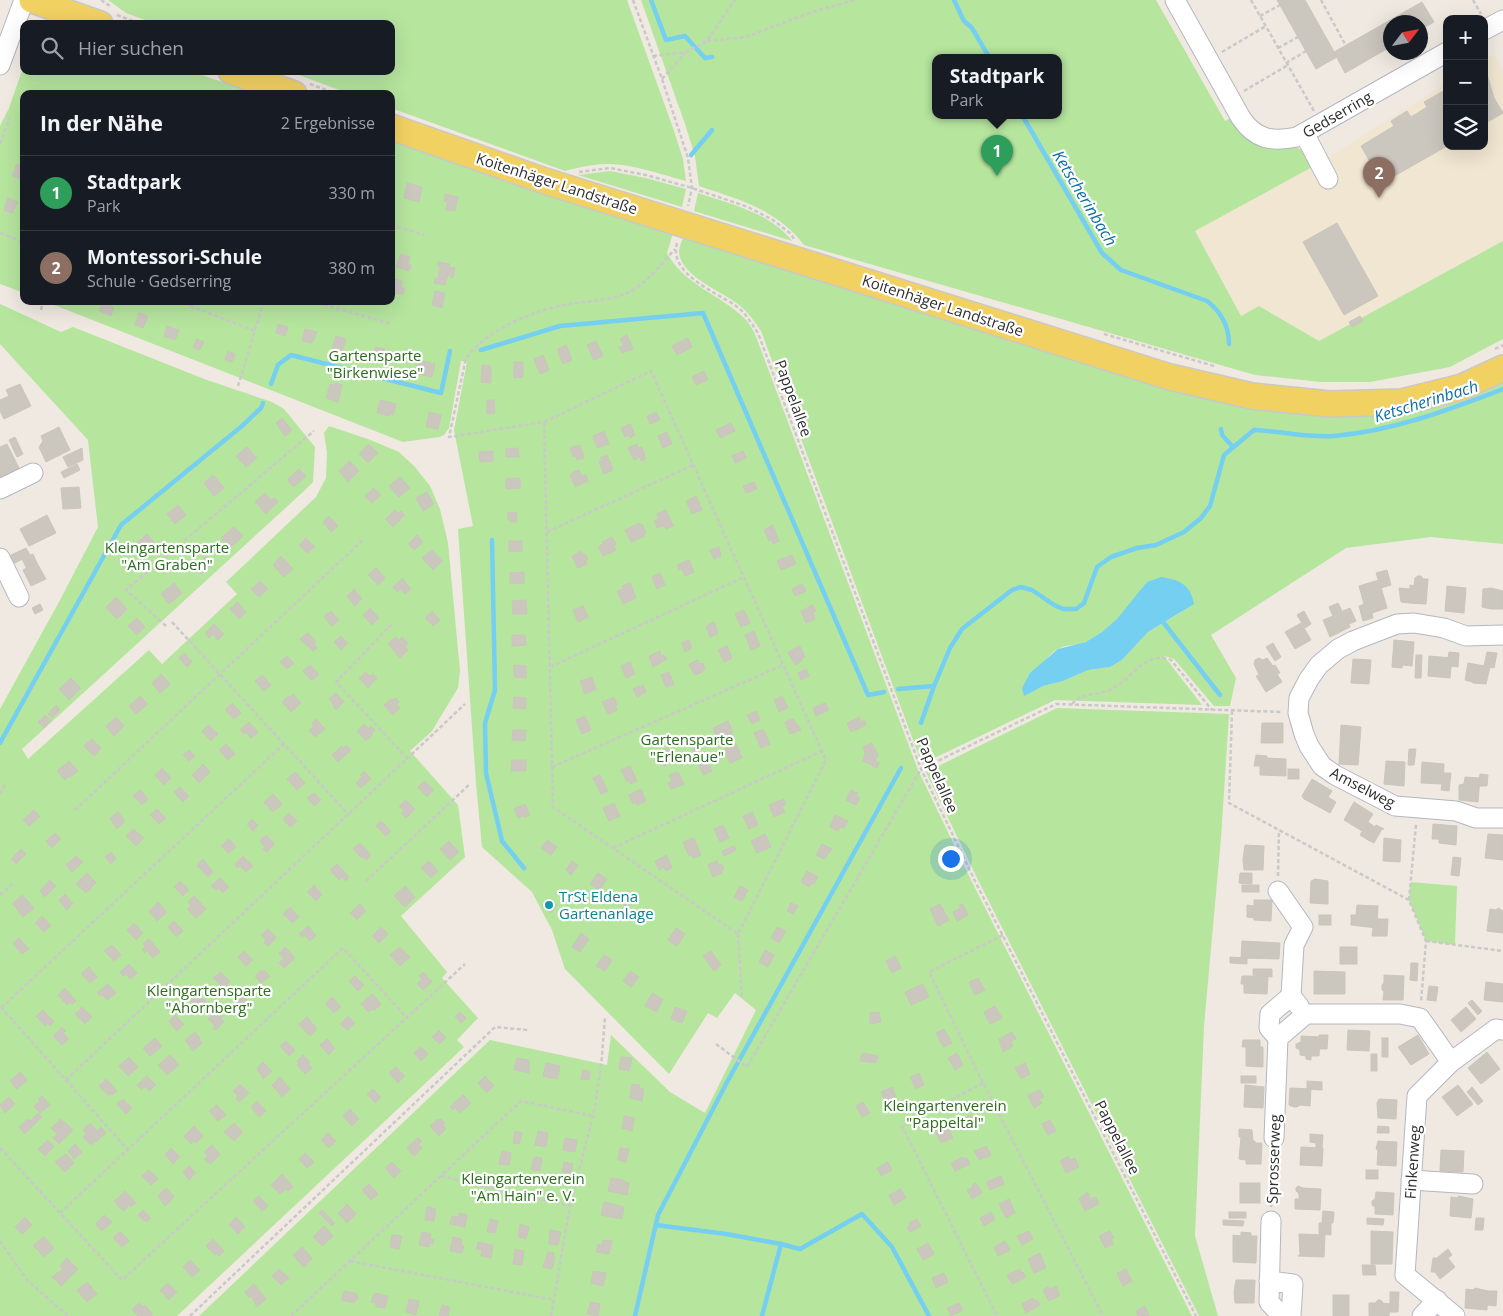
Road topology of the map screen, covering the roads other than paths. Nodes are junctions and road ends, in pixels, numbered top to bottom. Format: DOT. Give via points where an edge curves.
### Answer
graph roads {
  1 [pos="24,0"];
  2 [pos="32,0"];
  3 [pos="1174,0"];
  4 [pos="89,20"];
  5 [pos="1503,20"];
  6 [pos="1488,28"];
  7 [pos="1443,54"];
  8 [pos="0,65"];
  9 [pos="242,75"];
  10 [pos="283,90"];
  11 [pos="395,128"];
  12 [pos="1304,133"];
  13 [pos="1328,179"];
  14 [pos="1499,359"];
  15 [pos="33,473"];
  16 [pos="0,489"];
  17 [pos="0,558"];
  18 [pos="20,597"];
  19 [pos="1503,635"];
  20 [pos="1503,818"];
  21 [pos="1278,891"];
  22 [pos="1291,996"];
  23 [pos="1306,1014"];
  24 [pos="1503,1030"];
  25 [pos="1278,1038"];
  26 [pos="1451,1062"];
  27 [pos="1274,1138"];
  28 [pos="1411,1180"];
  29 [pos="1473,1184"];
  30 [pos="1271,1221"];
  31 [pos="1269,1281"];
  32 [pos="1437,1300"];
  33 [pos="1282,1316"];
  34 [pos="1291,1316"];
  35 [pos="1422,1316"];
  36 [pos="1455,1316"];
  1 -- 8 [label="street"];
  2 -- 4 [label="main road"];
  3 -- 12 [label="street, Gedserring" via="1248,128 1271,140 1284,140"];
  5 -- 6 [label="street"];
  7 -- 12 [label="street, Gedserring"];
  9 -- 10 [label="main road"];
  11 -- 14 [label="main road, Koitenhäger Landstraße" via="552,183 1170,377 1252,396 1330,404 1401,402 1462,387"];
  12 -- 13 [label="street"];
  15 -- 16 [label="street"];
  17 -- 18 [label="street"];
  19 -- 20 [label="street, Amselweg" via="1466,636 1444,628 1397,624 1353,641 1319,664 1299,698 1298,713 1304,734 1322,766 1395,806 1456,812 1476,818"];
  21 -- 22 [label="street" via="1304,927 1294,944"];
  22 -- 23 [label="street"];
  22 -- 25 [label="street, Sprosserweg" via="1270,1014 1269,1028"];
  23 -- 25 [label="street"];
  23 -- 26 [label="street" via="1400,1014 1420,1018"];
  24 -- 26 [label="street, Finkenweg" via="1496,1029"];
  25 -- 27 [label="street, Sprosserweg"];
  26 -- 28 [label="street, Finkenweg" via="1417,1096"];
  28 -- 29 [label="street"];
  28 -- 32 [label="street, Finkenweg" via="1404,1275"];
  30 -- 31 [label="street, Sprosserweg"];
  31 -- 33 [label="street, Sprosserweg" via="1269,1302"];
  31 -- 34 [label="street" via="1293,1284"];
  32 -- 35 [label="street"];
  32 -- 36 [label="street, Finkenweg"];
}
